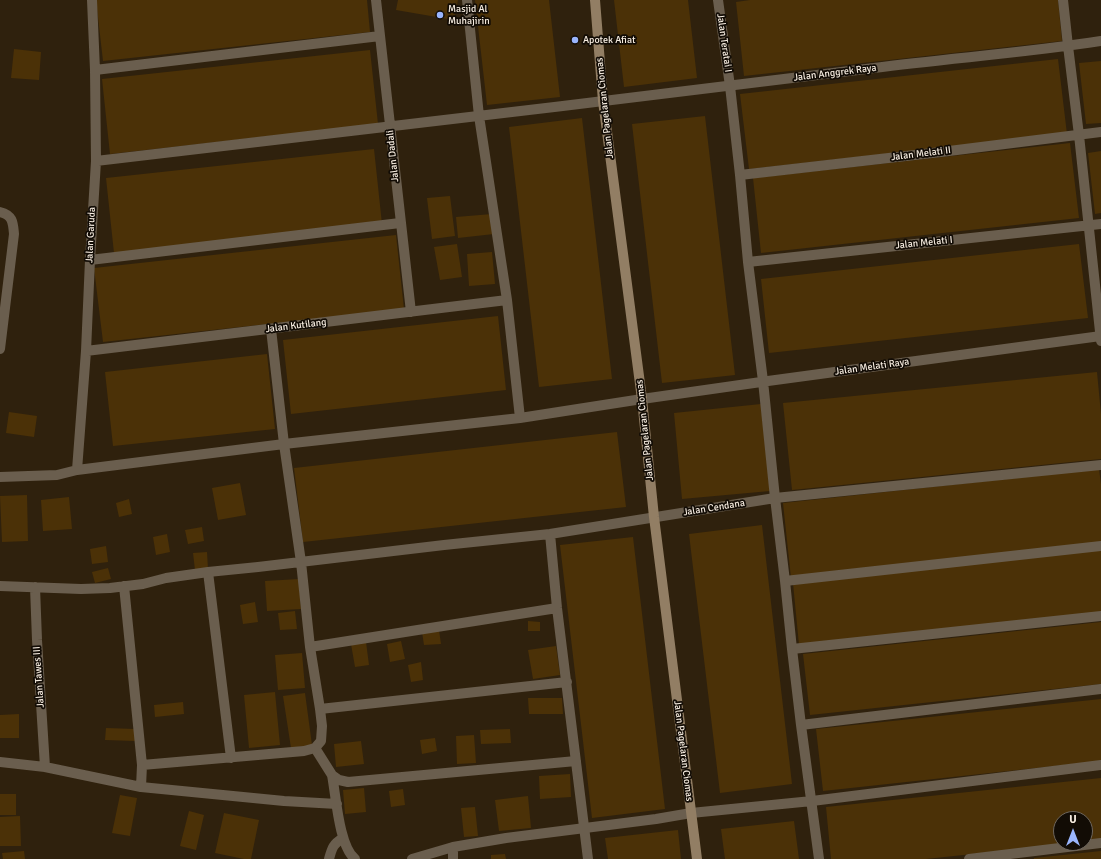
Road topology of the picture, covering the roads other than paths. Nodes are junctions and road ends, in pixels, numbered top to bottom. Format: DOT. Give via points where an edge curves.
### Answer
graph roads {
  1 [pos="92,0"];
  2 [pos="376,0"];
  3 [pos="467,0"];
  4 [pos="594,0"];
  5 [pos="718,0"];
  6 [pos="1063,0"];
  7 [pos="380,36"];
  8 [pos="1101,41"];
  9 [pos="1068,46"];
  10 [pos="95,70"];
  11 [pos="730,86"];
  12 [pos="603,100"];
  13 [pos="480,116"];
  14 [pos="390,126"];
  15 [pos="1101,132"];
  16 [pos="1079,135"];
  17 [pos="96,161"];
  18 [pos="740,175"];
  19 [pos="0,212"];
  20 [pos="400,223"];
  21 [pos="1101,224"];
  22 [pos="1089,226"];
  23 [pos="90,260"];
  24 [pos="748,262"];
  25 [pos="4,288"];
  26 [pos="507,300"];
  27 [pos="411,312"];
  28 [pos="271,329"];
  29 [pos="1101,338"];
  30 [pos="0,349"];
  31 [pos="86,351"];
  32 [pos="763,381"];
  33 [pos="642,399"];
  34 [pos="520,418"];
  35 [pos="284,444"];
  36 [pos="1101,465"];
  37 [pos="77,470"];
  38 [pos="0,477"];
  39 [pos="775,498"];
  40 [pos="654,517"];
  41 [pos="550,534"];
  42 [pos="1101,546"];
  43 [pos="301,562"];
  44 [pos="208,572"];
  45 [pos="785,581"];
  46 [pos="0,586"];
  47 [pos="124,586"];
  48 [pos="35,587"];
  49 [pos="557,608"];
  50 [pos="1101,616"];
  51 [pos="310,647"];
  52 [pos="792,649"];
  53 [pos="567,682"];
  54 [pos="1101,689"];
  55 [pos="320,709"];
  56 [pos="801,725"];
  57 [pos="315,748"];
  58 [pos="231,758"];
  59 [pos="576,761"];
  60 [pos="0,762"];
  61 [pos="142,765"];
  62 [pos="1101,765"];
  63 [pos="45,767"];
  64 [pos="332,775"];
  65 [pos="141,787"];
  66 [pos="812,801"];
  67 [pos="337,804"];
  68 [pos="691,813"];
  69 [pos="584,828"];
  70 [pos="343,838"];
  71 [pos="1101,843"];
  72 [pos="453,847"];
  73 [pos="330,859"];
  74 [pos="355,859"];
  75 [pos="412,859"];
  76 [pos="453,859"];
  77 [pos="588,859"];
  78 [pos="697,859"];
  79 [pos="819,859"];
  80 [pos="969,859"];
  1 -- 10 [label="street, Jalan Garuda"];
  2 -- 7 [label="street, Jalan Dadali"];
  3 -- 13 [label="street"];
  4 -- 12 [label="main road, Jalan Pagelaran Ciomas"];
  5 -- 11 [label="street, Jalan Teratai I"];
  6 -- 9 [label="street"];
  7 -- 10 [label="street"];
  7 -- 14 [label="street, Jalan Dadali"];
  8 -- 9 [label="street, Jalan Anggrek Raya"];
  9 -- 11 [label="street, Jalan Anggrek Raya"];
  9 -- 16 [label="street"];
  10 -- 17 [label="street, Jalan Garuda"];
  11 -- 12 [label="street, Jalan Anggrek Raya"];
  11 -- 18 [label="street, Jalan Teratai I"];
  12 -- 13 [label="street, Jalan Anggrek Raya"];
  12 -- 33 [label="main road, Jalan Pagelaran Ciomas"];
  13 -- 14 [label="street, Jalan Anggrek Raya"];
  13 -- 26 [label="street"];
  14 -- 17 [label="street, Jalan Anggrek Raya"];
  14 -- 20 [label="street, Jalan Dadali"];
  15 -- 16 [label="street, Jalan Melati II"];
  16 -- 18 [label="street, Jalan Melati II"];
  16 -- 22 [label="street"];
  17 -- 23 [label="street, Jalan Garuda"];
  18 -- 24 [label="street, Jalan Teratai I"];
  19 -- 25 [label="street" via="11,219 14,234"];
  20 -- 23 [label="street"];
  20 -- 27 [label="street, Jalan Dadali"];
  21 -- 22 [label="street, Jalan Melati I"];
  22 -- 24 [label="street, Jalan Melati I"];
  22 -- 29 [label="street"];
  23 -- 31 [label="street, Jalan Garuda"];
  24 -- 32 [label="street, Jalan Teratai I"];
  25 -- 30 [label="street"];
  26 -- 27 [label="street, Jalan Kutilang"];
  26 -- 34 [label="street"];
  27 -- 28 [label="street, Jalan Kutilang"];
  28 -- 31 [label="street, Jalan Kutilang"];
  28 -- 35 [label="street"];
  29 -- 32 [label="street, Jalan Melati Raya"];
  31 -- 37 [label="street, Jalan Garuda"];
  32 -- 33 [label="street, Jalan Melati Raya"];
  32 -- 39 [label="street, Jalan Teratai I"];
  33 -- 34 [label="street, Jalan Melati Raya"];
  33 -- 40 [label="main road, Jalan Pagelaran Ciomas"];
  34 -- 35 [label="street, Jalan Melati Raya"];
  35 -- 37 [label="street, Jalan Melati Raya"];
  35 -- 43 [label="street"];
  36 -- 39 [label="street, Jalan Cendana"];
  37 -- 38 [label="street, Jalan Melati Raya" via="57,475"];
  39 -- 40 [label="street, Jalan Cendana"];
  39 -- 45 [label="street, Jalan Teratai I"];
  40 -- 41 [label="street, Jalan Cendana"];
  40 -- 68 [label="main road, Jalan Pagelaran Ciomas"];
  41 -- 43 [label="street, Jalan Cendana"];
  41 -- 49 [label="street"];
  42 -- 45 [label="street"];
  43 -- 44 [label="street, Jalan Cendana"];
  43 -- 51 [label="street"];
  44 -- 47 [label="street, Jalan Cendana"];
  44 -- 58 [label="street"];
  45 -- 52 [label="street, Jalan Teratai I"];
  46 -- 48 [label="street, Jalan Cendana"];
  47 -- 48 [label="street, Jalan Cendana" via="97,589"];
  47 -- 61 [label="street"];
  48 -- 63 [label="street, Jalan Tawes III"];
  49 -- 51 [label="street"];
  49 -- 53 [label="street"];
  50 -- 52 [label="street"];
  51 -- 55 [label="street"];
  52 -- 56 [label="street, Jalan Teratai I"];
  53 -- 55 [label="street"];
  53 -- 59 [label="street"];
  54 -- 56 [label="street"];
  55 -- 57 [label="street" via="322,736"];
  56 -- 66 [label="street, Jalan Teratai I"];
  57 -- 58 [label="street"];
  57 -- 64 [label="street"];
  58 -- 61 [label="street"];
  59 -- 64 [label="street" via="348,782"];
  59 -- 69 [label="street"];
  60 -- 63 [label="street"];
  61 -- 65 [label="street"];
  62 -- 66 [label="street"];
  63 -- 65 [label="street"];
  64 -- 67 [label="street"];
  65 -- 67 [label="street"];
  66 -- 68 [label="street"];
  66 -- 79 [label="street, Jalan Teratai I"];
  67 -- 70 [label="street"];
  68 -- 69 [label="street"];
  68 -- 78 [label="main road, Jalan Pagelaran Ciomas"];
  69 -- 72 [label="street"];
  69 -- 77 [label="street"];
  70 -- 73 [label="street" via="335,843"];
  70 -- 74 [label="street"];
  71 -- 80 [label="street"];
  72 -- 75 [label="street"];
  72 -- 76 [label="street"];
}
